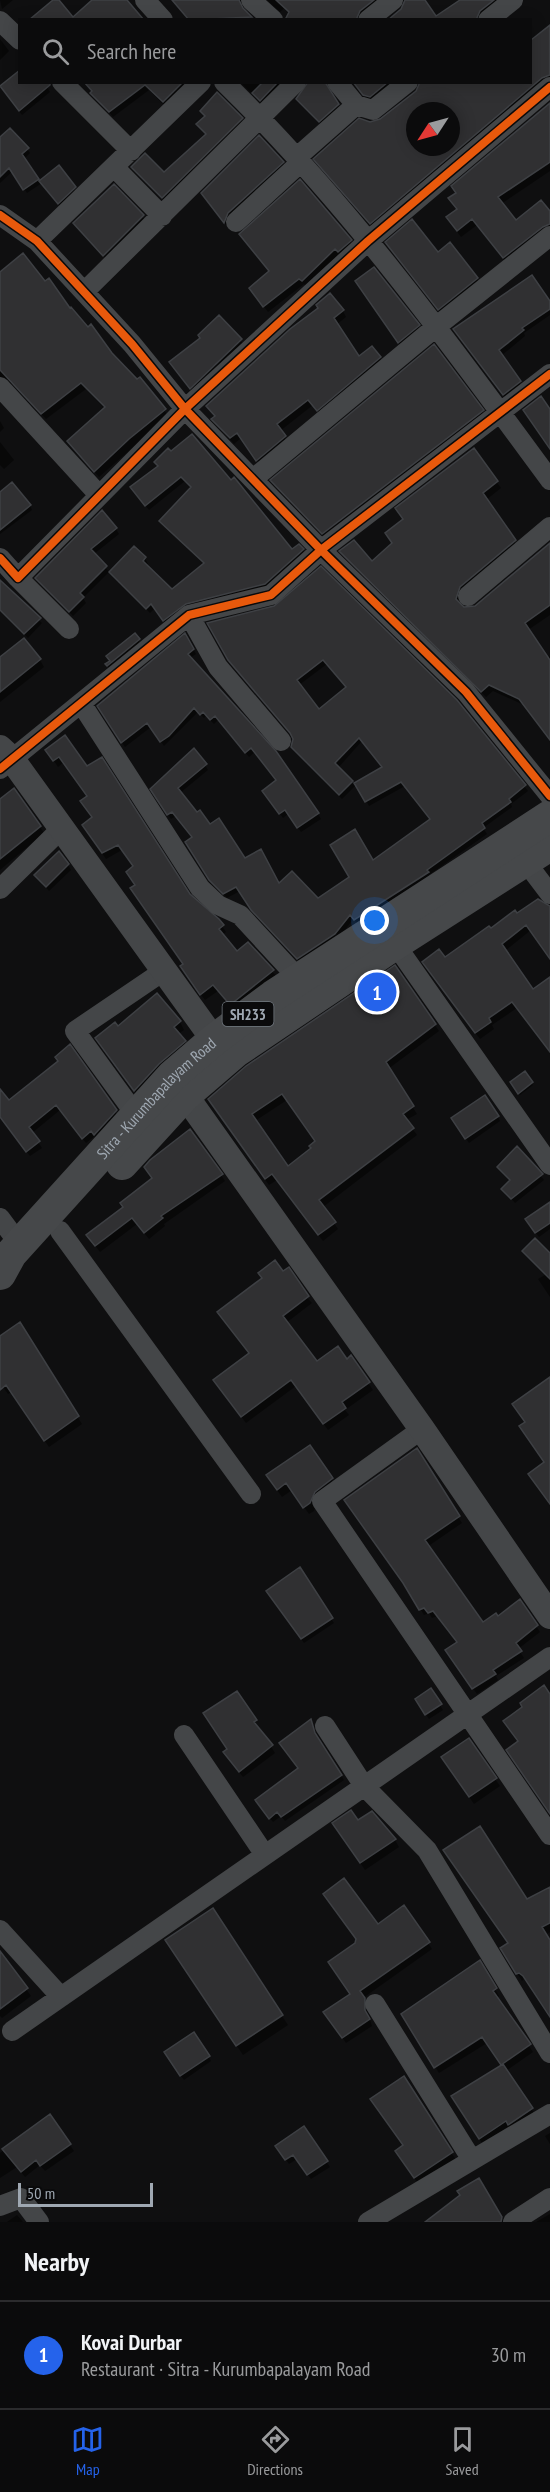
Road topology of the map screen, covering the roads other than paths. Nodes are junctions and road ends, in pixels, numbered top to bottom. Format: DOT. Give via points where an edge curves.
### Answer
graph roads {
  1 [pos="145,0"];
  2 [pos="251,0"];
  3 [pos="513,0"];
  4 [pos="161,18"];
  5 [pos="271,18"];
  6 [pos="490,18"];
  7 [pos="0,21"];
  8 [pos="18,38"];
  9 [pos="64,84"];
  10 [pos="199,84"];
  11 [pos="226,84"];
  12 [pos="294,84"];
  13 [pos="339,84"];
  14 [pos="406,84"];
  15 [pos="550,87"];
  16 [pos="356,105"];
  17 [pos="259,118"];
  18 [pos="131,151"];
  19 [pos="298,161"];
  20 [pos="114,167"];
  21 [pos="0,215"];
  22 [pos="162,216"];
  23 [pos="236,222"];
  24 [pos="550,236"];
  25 [pos="37,241"];
  26 [pos="368,241"];
  27 [pos="84,292"];
  28 [pos="437,326"];
  29 [pos="550,375"];
  30 [pos="0,387"];
  31 [pos="185,409"];
  32 [pos="500,412"];
  33 [pos="253,479"];
  34 [pos="550,480"];
  35 [pos="99,495"];
  36 [pos="550,527"];
  37 [pos="321,550"];
  38 [pos="0,558"];
  39 [pos="18,578"];
  40 [pos="468,596"];
  41 [pos="189,615"];
  42 [pos="69,629"];
  43 [pos="81,703"];
  44 [pos="281,741"];
  45 [pos="4,758"];
  46 [pos="550,796"];
  47 [pos="550,816"];
  48 [pos="62,828"];
  49 [pos="538,853"];
  50 [pos="0,889"];
  51 [pos="550,894"];
  52 [pos="395,944"];
  53 [pos="165,970"];
  54 [pos="299,979"];
  55 [pos="214,1040"];
  56 [pos="178,1086"];
  57 [pos="136,1115"];
  58 [pos="550,1165"];
  59 [pos="0,1218"];
  60 [pos="60,1231"];
  61 [pos="20,1245"];
  62 [pos="0,1274"];
  63 [pos="0,1285"];
  64 [pos="422,1429"];
  65 [pos="251,1494"];
  66 [pos="550,1616"];
  67 [pos="550,1657"];
  68 [pos="467,1715"];
  69 [pos="325,1726"];
  70 [pos="184,1735"];
  71 [pos="364,1786"];
  72 [pos="550,1835"];
  73 [pos="266,1855"];
  74 [pos="0,1930"];
  75 [pos="61,1997"];
  76 [pos="375,2004"];
  77 [pos="12,2031"];
  78 [pos="550,2053"];
  79 [pos="550,2114"];
  80 [pos="472,2160"];
  81 [pos="550,2198"];
  82 [pos="0,2206"];
  83 [pos="39,2222"];
  84 [pos="368,2222"];
  85 [pos="513,2222"];
  1 -- 4 [label="street"];
  2 -- 5 [label="street"];
  3 -- 6 [label="street"];
  7 -- 8 [label="street"];
  9 -- 18 [label="street"];
  10 -- 18 [label="street"];
  11 -- 17 [label="street"];
  12 -- 17 [label="street"];
  13 -- 16 [label="street"];
  14 -- 16 [label="street" via="373,110"];
  15 -- 26 [label="street"];
  16 -- 19 [label="street"];
  17 -- 19 [label="street"];
  17 -- 22 [label="street"];
  18 -- 20 [label="street"];
  19 -- 23 [label="street"];
  19 -- 26 [label="street"];
  20 -- 22 [label="street"];
  20 -- 25 [label="street"];
  21 -- 25 [label="street"];
  22 -- 27 [label="street"];
  24 -- 28 [label="street"];
  25 -- 27 [label="street"];
  26 -- 28 [label="street"];
  26 -- 31 [label="street"];
  27 -- 31 [label="street"];
  28 -- 32 [label="street"];
  28 -- 33 [label="street"];
  29 -- 32 [label="street"];
  30 -- 35 [label="street"];
  31 -- 33 [label="street"];
  31 -- 35 [label="street"];
  32 -- 34 [label="street"];
  32 -- 37 [label="street"];
  33 -- 37 [label="street"];
  35 -- 39 [label="street"];
  36 -- 40 [label="street"];
  37 -- 41 [label="street" via="271,595"];
  37 -- 46 [label="street" via="466,692"];
  38 -- 39 [label="street"];
  39 -- 42 [label="street"];
  41 -- 43 [label="street"];
  41 -- 44 [label="street" via="218,667"];
  43 -- 45 [label="street"];
  43 -- 54 [label="street" via="200,888 218,905 240,915"];
  45 -- 48 [label="street"];
  47 -- 54 [label="main road, Sitra - Kurumbapalayam Road / SH233"];
  48 -- 50 [label="street"];
  48 -- 53 [label="street"];
  49 -- 51 [label="street"];
  49 -- 52 [label="main road"];
  52 -- 56 [label="main road"];
  52 -- 58 [label="street"];
  53 -- 55 [label="street"];
  53 -- 57 [label="street" via="75,1031"];
  54 -- 55 [label="main road, Sitra - Kurumbapalayam Road / SH233"];
  55 -- 56 [label="main road, Sitra - Kurumbapalayam Road / SH233"];
  56 -- 57 [label="main road, Sitra - Kurumbapalayam Road / SH233"];
  56 -- 60 [label="main road"];
  56 -- 64 [label="street"];
  57 -- 61 [label="main road, Sitra - Kurumbapalayam Road / SH233"];
  59 -- 61 [label="street"];
  60 -- 63 [label="main road" via="23,1271"];
  60 -- 65 [label="street"];
  61 -- 62 [label="main road, Sitra - Kurumbapalayam Road / SH233" via="10,1254"];
  64 -- 66 [label="street"];
  64 -- 68 [label="street" via="322,1501"];
  67 -- 68 [label="street"];
  68 -- 71 [label="street"];
  68 -- 72 [label="street"];
  69 -- 71 [label="street"];
  70 -- 73 [label="street"];
  71 -- 73 [label="street"];
  71 -- 78 [label="street" via="427,1850"];
  73 -- 75 [label="street"];
  74 -- 75 [label="street"];
  75 -- 77 [label="street"];
  76 -- 80 [label="street"];
  79 -- 80 [label="street"];
  80 -- 84 [label="street"];
  81 -- 85 [label="street"];
  82 -- 83 [label="street" via="21,2198"];
}
